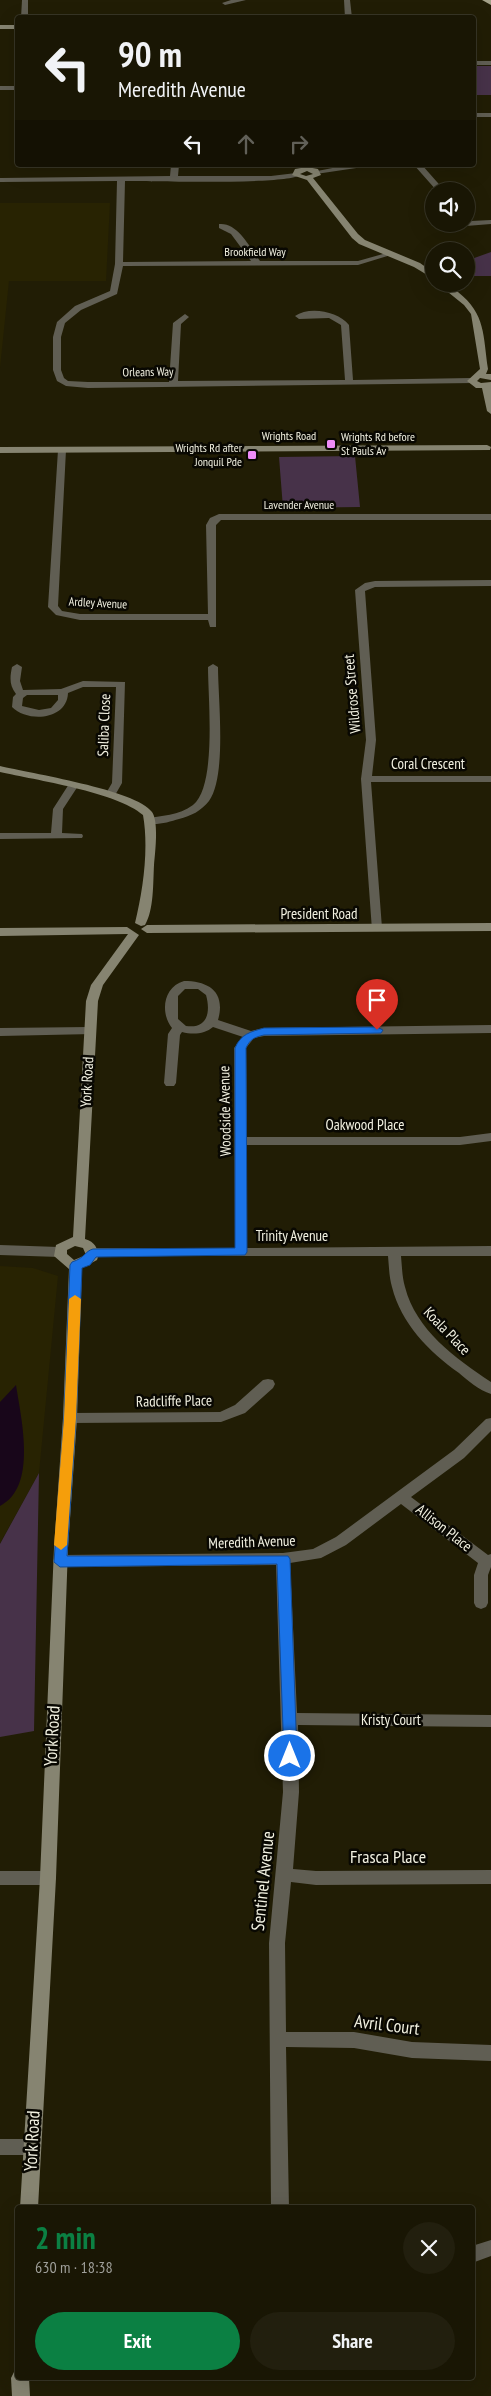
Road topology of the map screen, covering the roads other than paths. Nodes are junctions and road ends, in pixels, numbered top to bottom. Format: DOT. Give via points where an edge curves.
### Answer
graph roads {
  1 [pos="25,0"];
  2 [pos="243,0"];
  3 [pos="347,0"];
  4 [pos="485,0"];
  5 [pos="225,3"];
  6 [pos="491,3"];
  7 [pos="24,15"];
  8 [pos="349,15"];
  9 [pos="15,26"];
  10 [pos="0,27"];
  11 [pos="476,63"];
  12 [pos="491,63"];
  13 [pos="0,88"];
  14 [pos="15,88"];
  15 [pos="476,115"];
  16 [pos="491,115"];
  17 [pos="175,167"];
  18 [pos="302,167"];
  19 [pos="350,167"];
  20 [pos="420,167"];
  21 [pos="316,172"];
  22 [pos="296,175"];
  23 [pos="309,178"];
  24 [pos="174,179"];
  25 [pos="0,180"];
  26 [pos="121,180"];
  27 [pos="433,182"];
  28 [pos="491,222"];
  29 [pos="475,223"];
  30 [pos="222,226"];
  31 [pos="390,254"];
  32 [pos="257,263"];
  33 [pos="119,264"];
  34 [pos="425,271"];
  35 [pos="453,292"];
  36 [pos="299,316"];
  37 [pos="185,317"];
  38 [pos="481,375"];
  39 [pos="491,376"];
  40 [pos="471,380"];
  41 [pos="349,381"];
  42 [pos="173,384"];
  43 [pos="488,386"];
  44 [pos="491,411"];
  45 [pos="490,446"];
  46 [pos="0,450"];
  47 [pos="62,450"];
  48 [pos="491,517"];
  49 [pos="491,583"];
  50 [pos="212,621"];
  51 [pos="16,667"];
  52 [pos="213,667"];
  53 [pos="63,692"];
  54 [pos="21,694"];
  55 [pos="0,770"];
  56 [pos="366,779"];
  57 [pos="491,779"];
  58 [pos="72,786"];
  59 [pos="110,795"];
  60 [pos="149,820"];
  61 [pos="0,836"];
  62 [pos="56,836"];
  63 [pos="78,836"];
  64 [pos="144,926"];
  65 [pos="491,927"];
  66 [pos="376,928"];
  67 [pos="0,932"];
  68 [pos="130,933"];
  69 [pos="209,1025"];
  70 [pos="179,1028"];
  71 [pos="491,1029"];
  72 [pos="89,1031"];
  73 [pos="0,1032"];
  74 [pos="247,1038"];
  75 [pos="170,1083"];
  76 [pos="489,1137"];
  77 [pos="242,1141"];
  78 [pos="79,1241"];
  79 [pos="0,1250"];
  80 [pos="491,1250"];
  81 [pos="59,1252"];
  82 [pos="241,1252"];
  83 [pos="394,1252"];
  84 [pos="93,1253"];
  85 [pos="76,1265"];
  86 [pos="268,1384"];
  87 [pos="491,1389"];
  88 [pos="70,1418"];
  89 [pos="491,1423"];
  90 [pos="401,1497"];
  91 [pos="283,1559"];
  92 [pos="488,1561"];
  93 [pos="60,1562"];
  94 [pos="482,1603"];
  95 [pos="290,1719"];
  96 [pos="491,1721"];
  97 [pos="285,1875"];
  98 [pos="491,1877"];
  99 [pos="0,1878"];
  100 [pos="48,1878"];
  101 [pos="278,2039"];
  102 [pos="491,2053"];
  103 [pos="0,2147"];
  104 [pos="31,2147"];
  105 [pos="29,2205"];
  106 [pos="280,2205"];
  107 [pos="491,2248"];
  108 [pos="475,2254"];
  109 [pos="20,2380"];
  110 [pos="21,2396"];
  1 -- 7 [label="street"];
  2 -- 5 [label="street"];
  3 -- 8 [label="street"];
  4 -- 6 [label="main road"];
  9 -- 10 [label="street"];
  11 -- 12 [label="street"];
  13 -- 14 [label="street"];
  15 -- 16 [label="street"];
  17 -- 24 [label="street"];
  18 -- 21 [label="street"];
  18 -- 22 [label="street"];
  19 -- 21 [label="street"];
  20 -- 27 [label="street"];
  21 -- 23 [label="street"];
  22 -- 23 [label="street"];
  22 -- 24 [label="street"];
  23 -- 31 [label="street" via="355,236"];
  24 -- 26 [label="street"];
  25 -- 26 [label="street"];
  26 -- 33 [label="street, Orleans Way"];
  28 -- 29 [label="street"];
  30 -- 32 [label="street" via="234,232"];
  31 -- 32 [label="street, Brookfield Way" via="358,262"];
  31 -- 34 [label="street"];
  32 -- 33 [label="street, Brookfield Way"];
  33 -- 42 [label="street, Orleans Way" via="114,292 78,308 61,322 57,337 60,379 66,383 88,384"];
  35 -- 38 [label="street" via="475,314 484,369"];
  36 -- 41 [label="street" via="341,319 345,325"];
  37 -- 42 [label="street" via="177,323"];
  38 -- 39 [label="street"];
  38 -- 40 [label="street"];
  40 -- 41 [label="street, Orleans Way"];
  40 -- 43 [label="street" via="476,385"];
  41 -- 42 [label="street, Orleans Way"];
  43 -- 44 [label="street"];
  45 -- 47 [label="street, Wrights Road"];
  46 -- 47 [label="street, Wrights Road"];
  47 -- 50 [label="street, Ardley Avenue" via="53,585 53,607 59,614"];
  48 -- 50 [label="street, Lavender Avenue" via="220,517 211,525"];
  49 -- 56 [label="street, Wildrose Street" via="375,584 360,590 371,740"];
  51 -- 54 [label="street" via="16,690"];
  52 -- 60 [label="street" via="214,768 206,799 192,811 172,819"];
  53 -- 54 [label="street, Saliba Close" via="28,690"];
  53 -- 54 [label="street" via="61,707 47,712 28,711 17,706"];
  53 -- 59 [label="street, Saliba Close" via="76,686 121,684 117,783"];
  55 -- 58 [label="street"];
  56 -- 57 [label="street, Coral Crescent"];
  56 -- 66 [label="street, Wildrose Street"];
  58 -- 59 [label="street"];
  58 -- 62 [label="street" via="58,809"];
  59 -- 60 [label="street" via="138,804 148,814"];
  60 -- 64 [label="street"];
  61 -- 62 [label="street"];
  62 -- 63 [label="street"];
  64 -- 66 [label="street, President Road"];
  64 -- 68 [label="street" via="143,935"];
  65 -- 66 [label="street, President Road"];
  67 -- 68 [label="street"];
  68 -- 72 [label="street, York Road" via="97,985"];
  69 -- 70 [label="street" via="192,1030"];
  69 -- 70 [label="street" via="213,996 209,989 184,985 172,995 172,1020"];
  69 -- 74 [label="street"];
  70 -- 75 [label="street" via="174,1034"];
  71 -- 74 [label="street" via="264,1032"];
  72 -- 73 [label="street"];
  72 -- 78 [label="street, York Road"];
  74 -- 77 [label="street, Woodside Avenue" via="240,1048"];
  76 -- 77 [label="street, Oakwood Place" via="460,1140"];
  77 -- 82 [label="street, Woodside Avenue"];
  78 -- 81 [label="street" via="64,1245"];
  78 -- 84 [label="street" via="90,1246"];
  79 -- 81 [label="street"];
  80 -- 83 [label="street, Trinity Avenue"];
  81 -- 85 [label="street" via="66,1263"];
  82 -- 83 [label="street, Trinity Avenue"];
  82 -- 84 [label="street, Trinity Avenue"];
  83 -- 87 [label="street, Koala Place" via="398,1286 415,1324 441,1352"];
  84 -- 85 [label="street" via="86,1262"];
  85 -- 88 [label="street, York Road"];
  86 -- 88 [label="street, Radcliffe Place" via="240,1409 221,1417"];
  88 -- 93 [label="street, York Road"];
  89 -- 90 [label="street, Meredith Avenue" via="459,1454"];
  90 -- 91 [label="street, Meredith Avenue" via="330,1549"];
  90 -- 92 [label="street, Allison Place"];
  91 -- 93 [label="street, Meredith Avenue"];
  91 -- 95 [label="street, Sentinel Avenue"];
  92 -- 94 [label="street, Allison Place" via="480,1575"];
  93 -- 100 [label="street, York Road"];
  95 -- 96 [label="street, Kristy Court"];
  95 -- 97 [label="street, Sentinel Avenue" via="291,1792"];
  97 -- 98 [label="street, Frasca Place" via="316,1878"];
  97 -- 101 [label="street, Sentinel Avenue" via="277,1943"];
  99 -- 100 [label="street"];
  100 -- 104 [label="street, York Road"];
  101 -- 102 [label="street, Avril Court" via="354,2040 412,2050"];
  101 -- 106 [label="street, Sentinel Avenue"];
  103 -- 104 [label="street"];
  104 -- 105 [label="street, York Road"];
  107 -- 108 [label="street"];
  109 -- 110 [label="street"];
}
